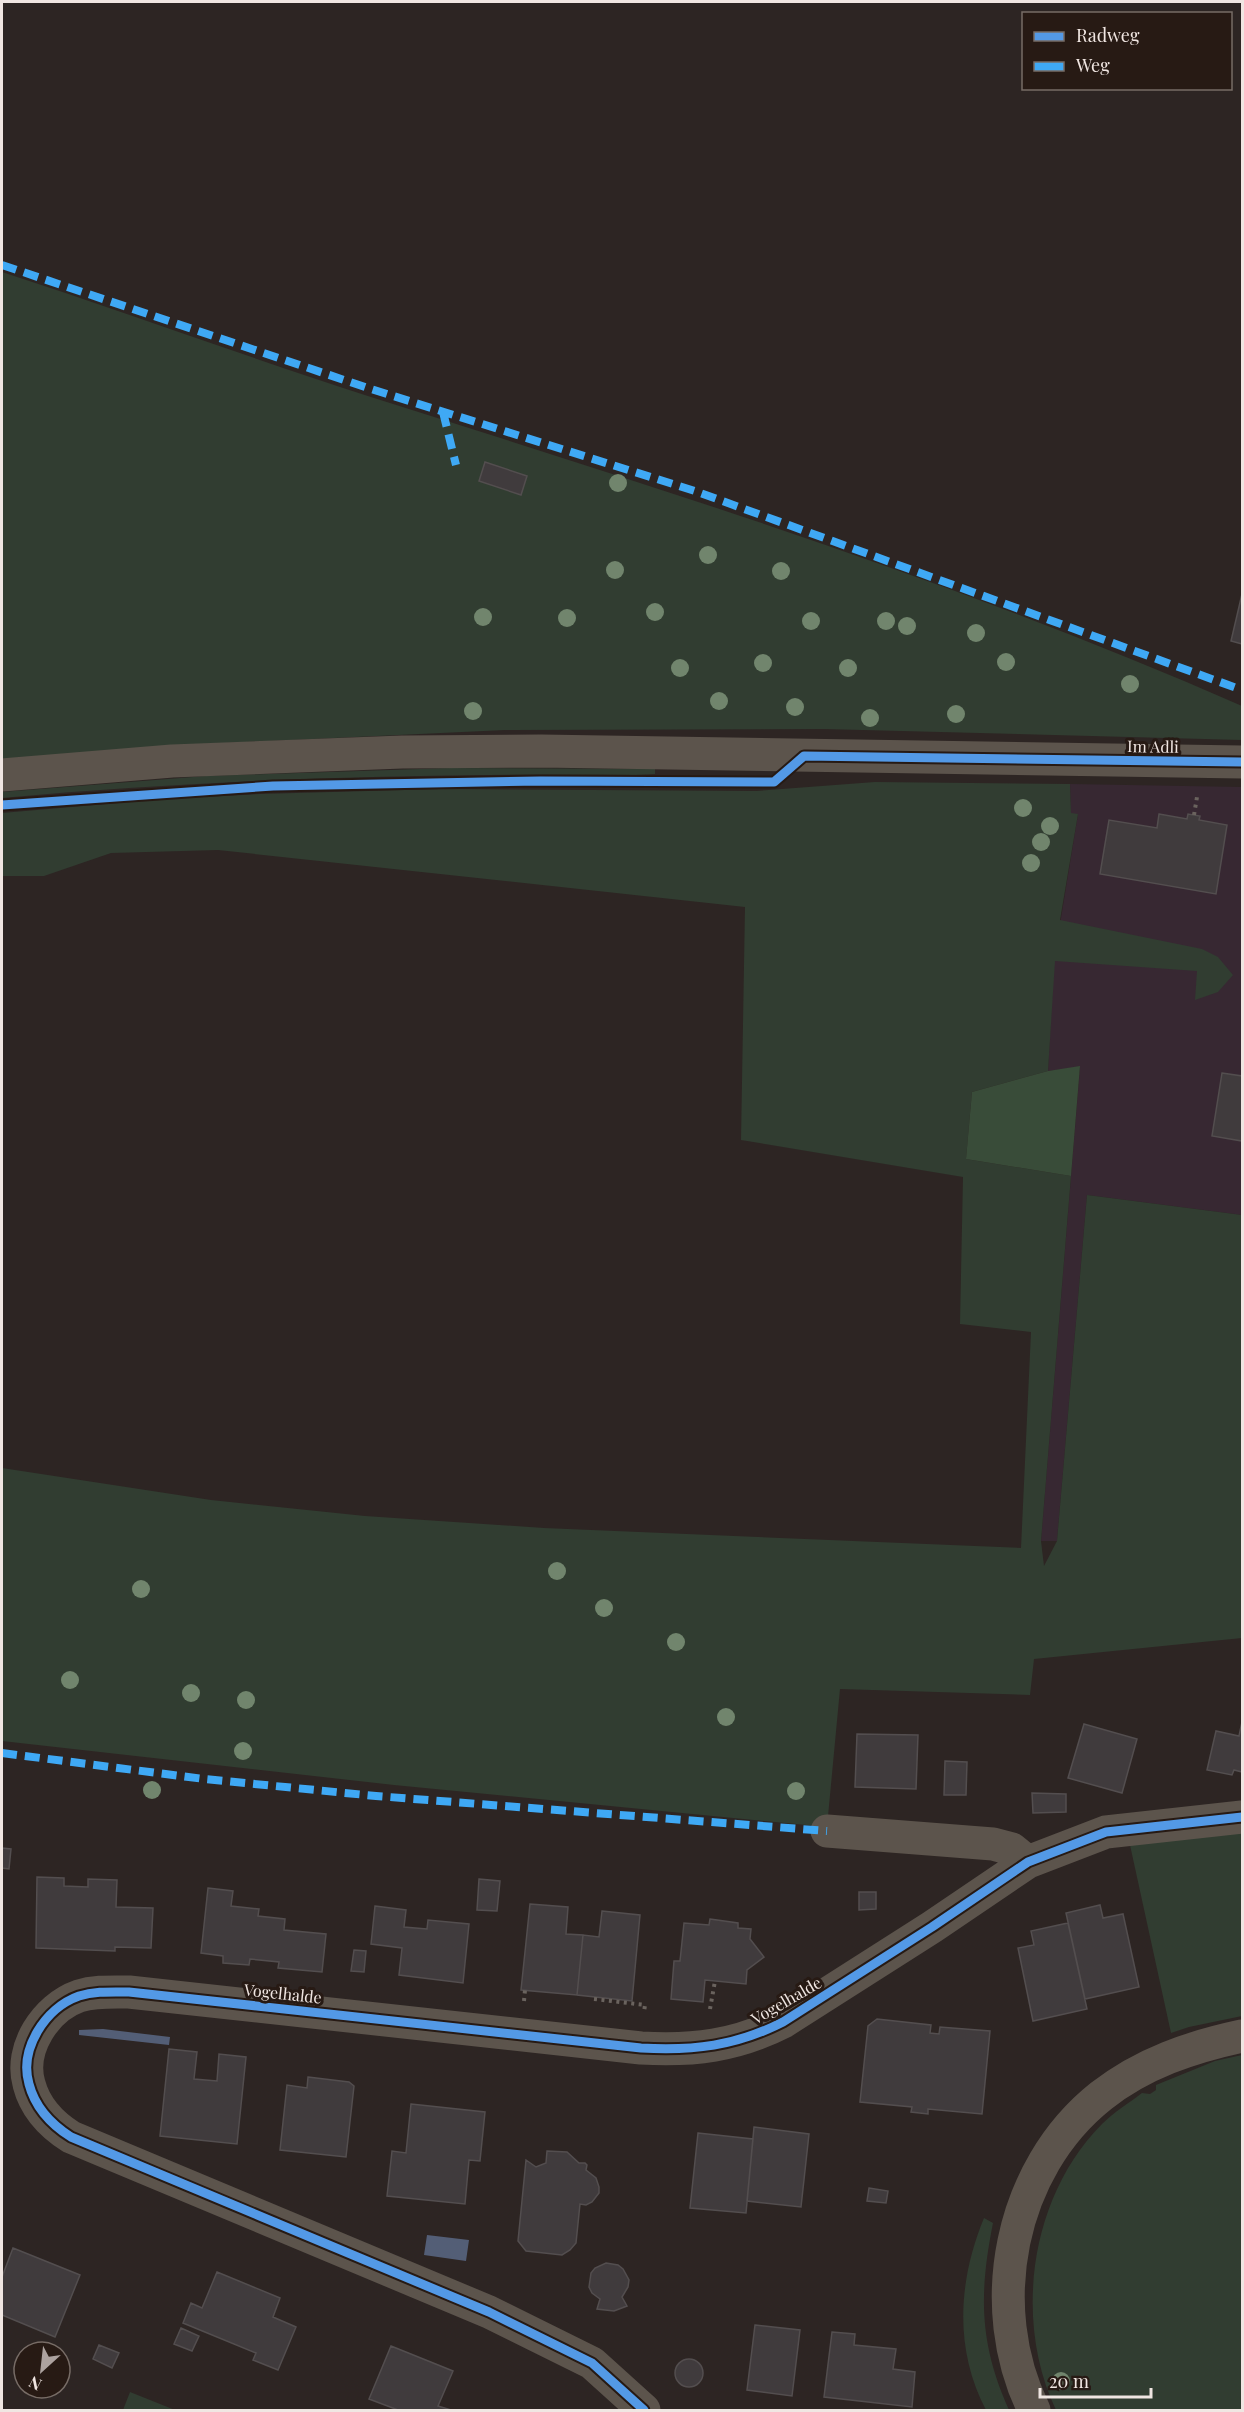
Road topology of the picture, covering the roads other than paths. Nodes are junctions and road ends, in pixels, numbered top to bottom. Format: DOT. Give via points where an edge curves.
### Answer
graph roads {
  1 [pos="1242,762"];
  2 [pos="2,775"];
  3 [pos="1242,1817"];
  4 [pos="827,1831"];
  5 [pos="1028,1862"];
  6 [pos="1242,2036"];
  7 [pos="644,2410"];
  8 [pos="1034,2410"];
  1 -- 2 [label="street, Im Adli" via="402,752 172,761"];
  3 -- 5 [label="street, Vogelhalde" via="1106,1832"];
  4 -- 5 [label="street" via="993,1844 1012,1849"];
  5 -- 7 [label="street, Vogelhalde" via="783,2022 746,2038 710,2046 682,2050 640,2048 101,1991 78,1997 54,2010 42,2023 29,2053 28,2082 37,2104 71,2138 537,2334 592,2363"];
  6 -- 8 [label="street" via="1186,2050 1126,2079 1076,2121 1038,2174 1019,2222 1008,2279 1013,2357"];
}
